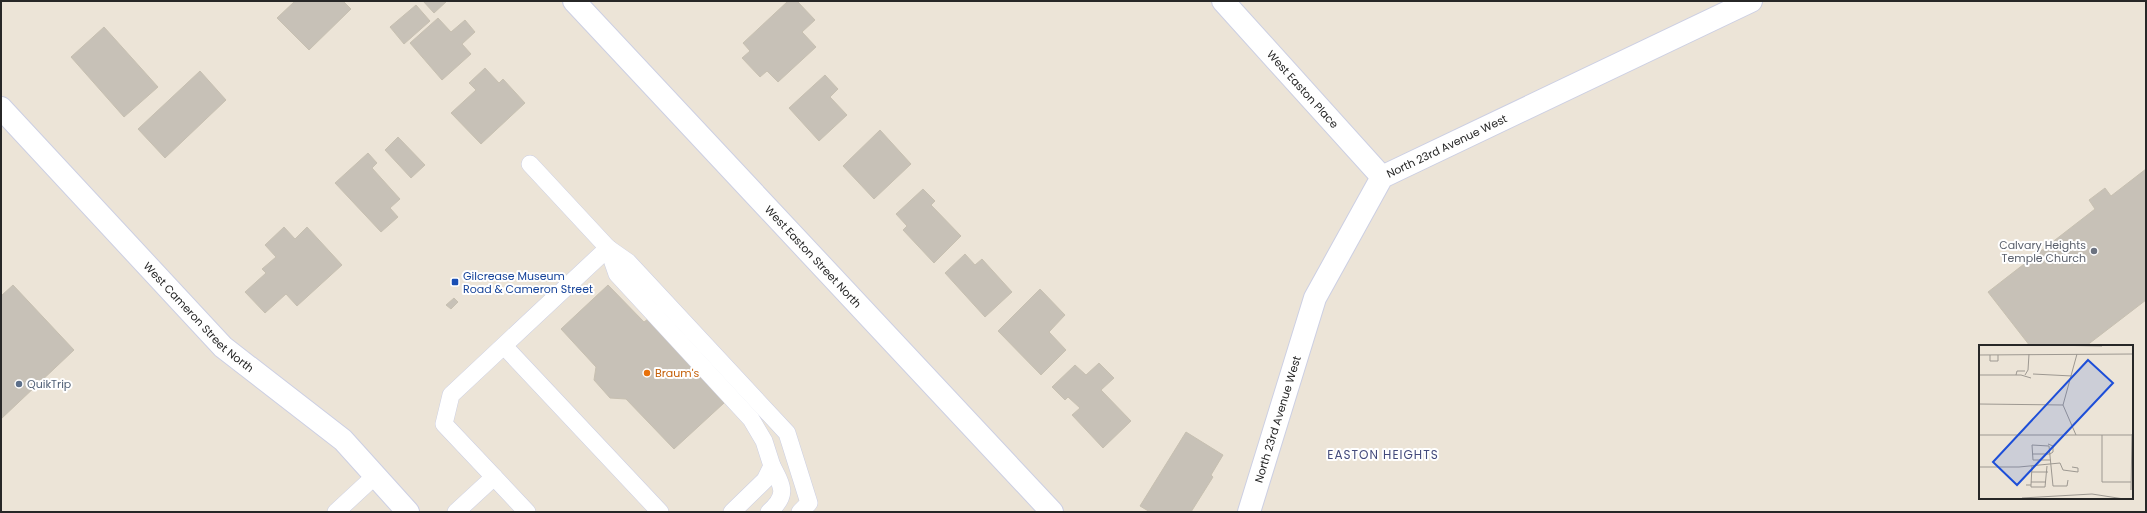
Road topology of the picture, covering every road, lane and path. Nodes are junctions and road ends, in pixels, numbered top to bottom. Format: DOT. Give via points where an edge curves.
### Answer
graph roads {
  1 [pos="574,1"];
  2 [pos="1223,1"];
  3 [pos="1751,1"];
  4 [pos="1,108"];
  5 [pos="530,164"];
  6 [pos="1382,177"];
  7 [pos="608,248"];
  8 [pos="504,346"];
  9 [pos="772,466"];
  10 [pos="376,476"];
  11 [pos="494,476"];
  12 [pos="336,512"];
  13 [pos="408,512"];
  14 [pos="456,512"];
  15 [pos="527,512"];
  16 [pos="660,512"];
  17 [pos="732,512"];
  18 [pos="769,512"];
  19 [pos="800,512"];
  20 [pos="1052,512"];
  21 [pos="1249,512"];
  1 -- 20 [label="street, West Easton Street North"];
  2 -- 6 [label="street, West Easton Place"];
  3 -- 6 [label="street, North 23rd Avenue West"];
  4 -- 10 [label="street, West Cameron Street North" via="223,347 343,440"];
  5 -- 7 [label="lane"];
  6 -- 21 [label="street, North 23rd Avenue West" via="1315,298"];
  7 -- 8 [label="lane"];
  7 -- 9 [label="lane" via="617,274 751,419 764,441"];
  7 -- 19 [label="lane" via="628,262 787,433 809,503"];
  8 -- 11 [label="lane" via="451,394 444,424"];
  8 -- 16 [label="lane"];
  9 -- 17 [label="lane" via="765,480"];
  9 -- 18 [label="lane" via="781,484 782,496"];
  10 -- 12 [label="lane"];
  10 -- 13 [label="street, West Cameron Street North"];
  11 -- 14 [label="lane"];
  11 -- 15 [label="lane"];
}
